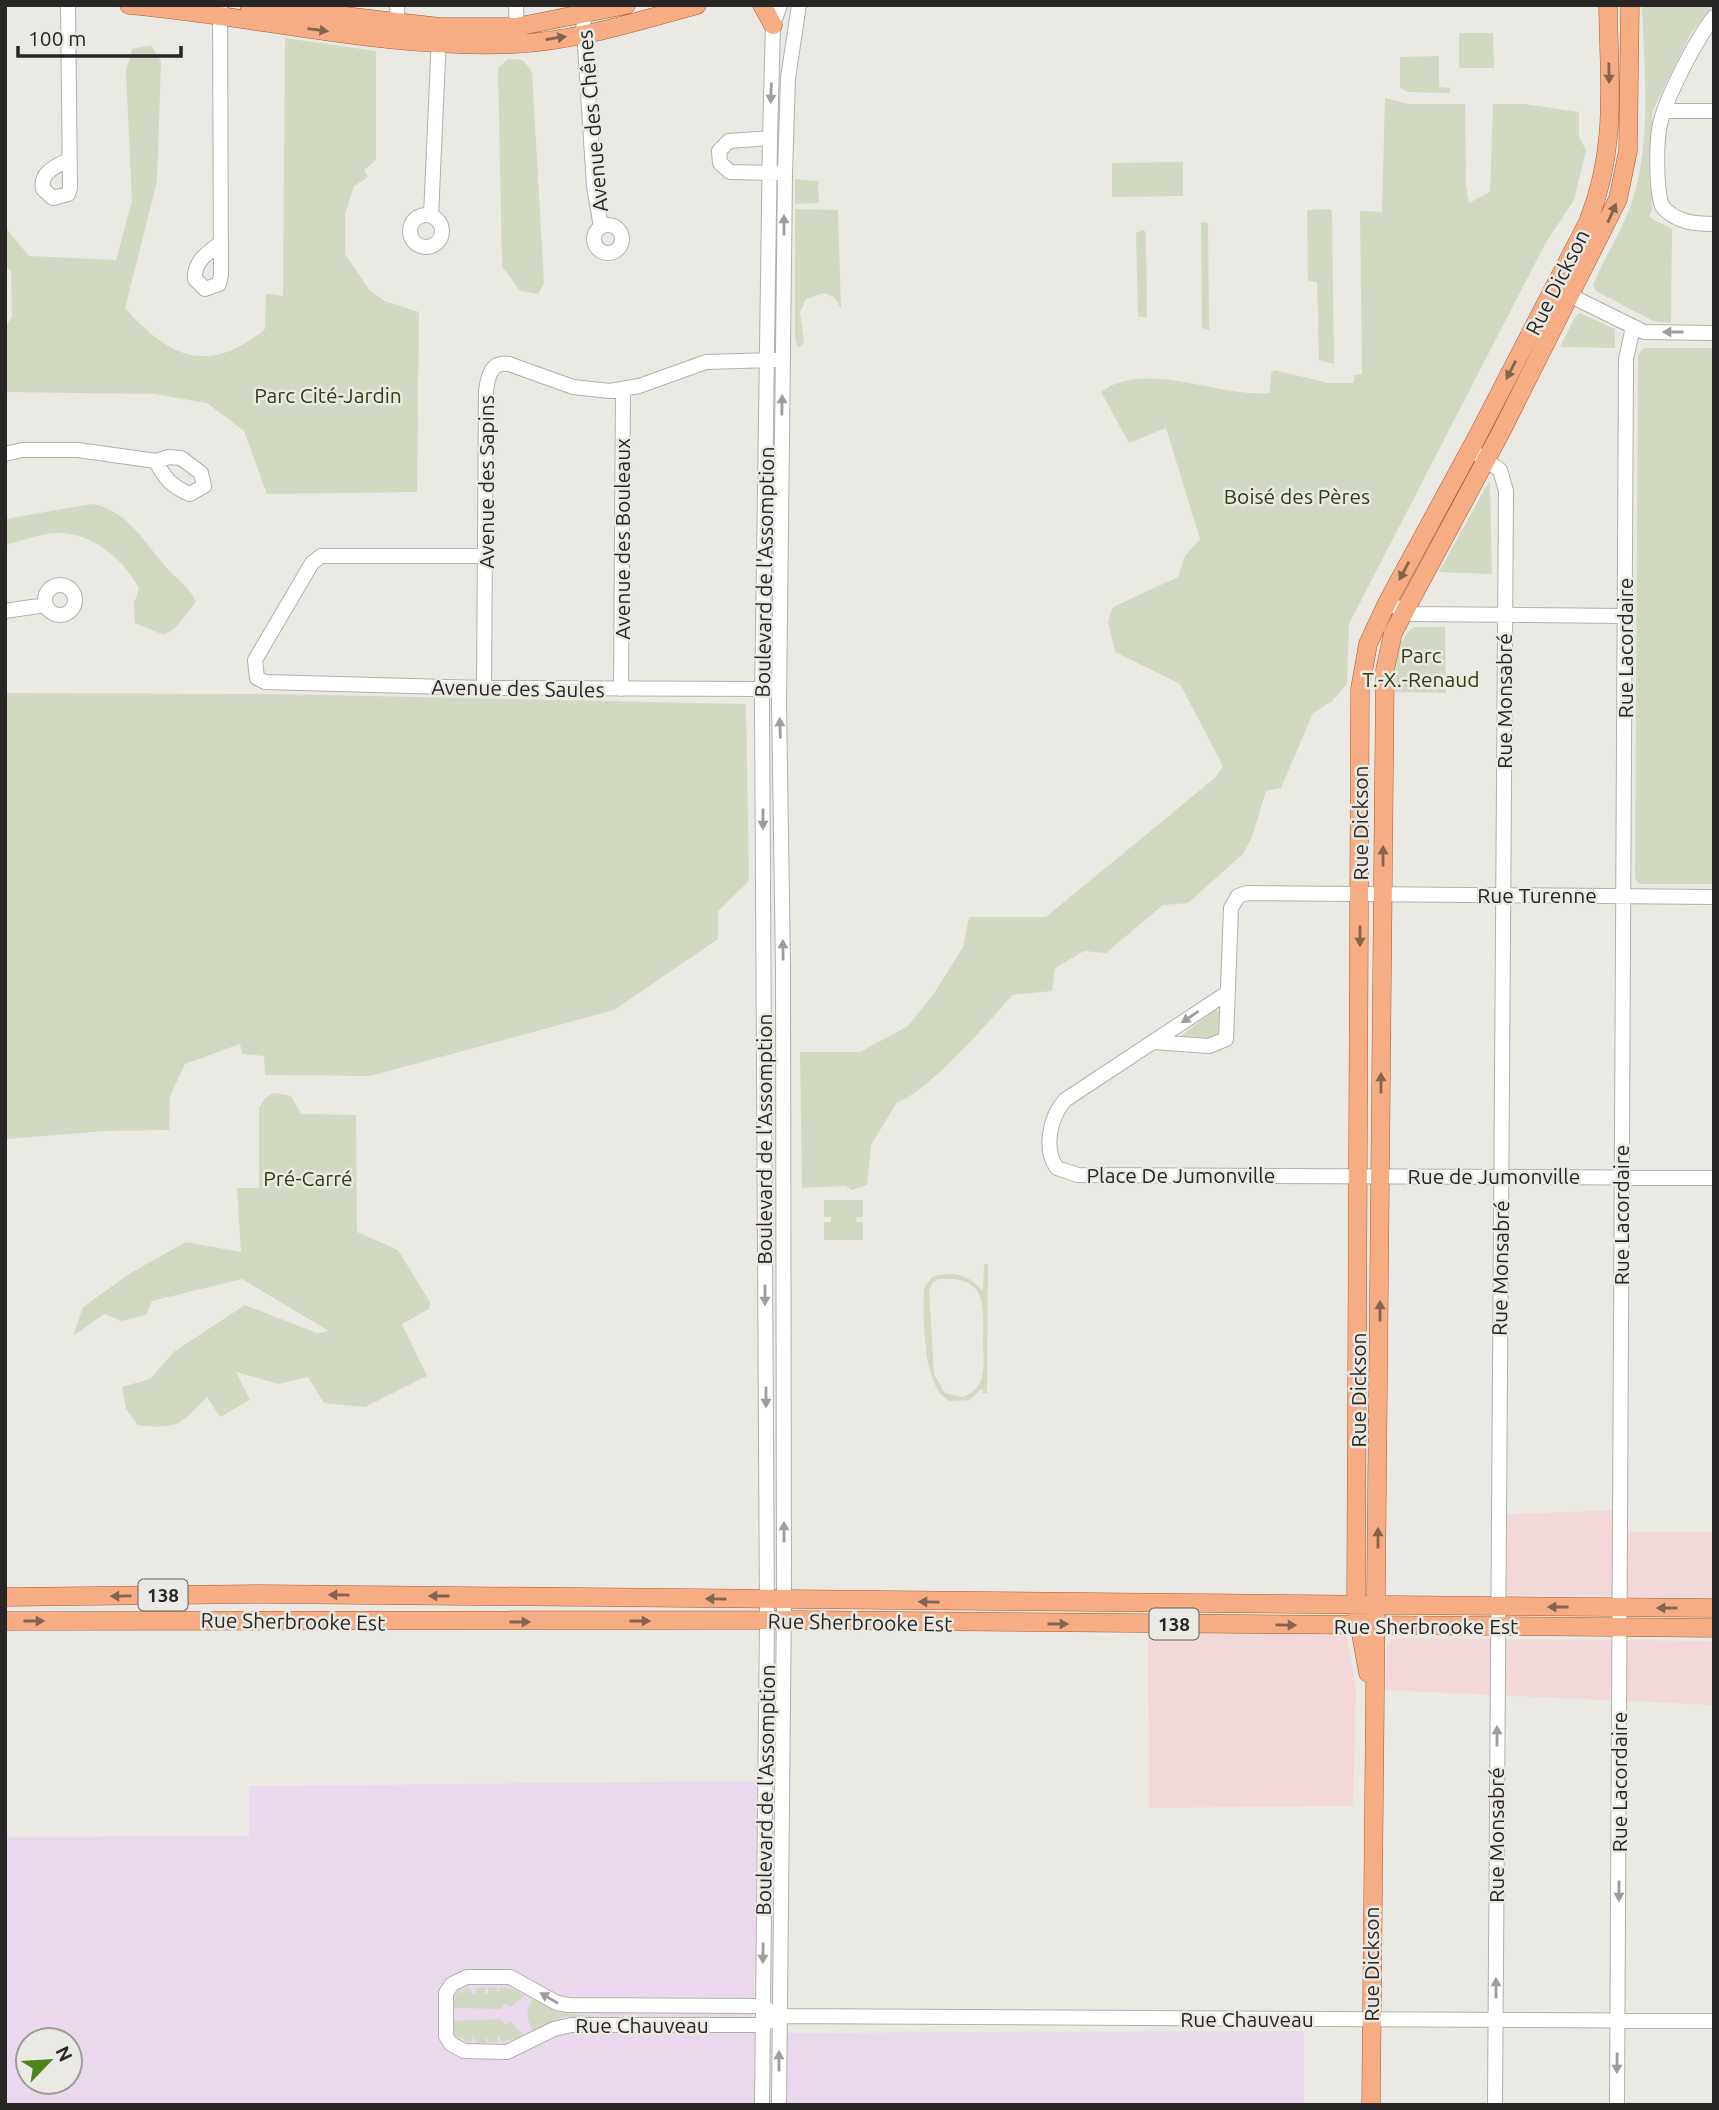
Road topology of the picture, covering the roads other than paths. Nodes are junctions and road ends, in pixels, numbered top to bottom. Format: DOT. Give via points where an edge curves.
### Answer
graph roads {
  1 [pos="68,5"];
  2 [pos="249,5"];
  3 [pos="397,5"];
  4 [pos="516,5"];
  5 [pos="626,5"];
  6 [pos="697,5"];
  7 [pos="762,5"];
  8 [pos="780,5"];
  9 [pos="799,5"];
  10 [pos="1608,5"];
  11 [pos="1630,5"];
  12 [pos="139,6"];
  13 [pos="664,10"];
  14 [pos="220,11"];
  15 [pos="270,12"];
  16 [pos="1714,18"];
  17 [pos="584,24"];
  18 [pos="773,25"];
  19 [pos="398,32"];
  20 [pos="517,35"];
  21 [pos="440,36"];
  22 [pos="1665,111"];
  23 [pos="1714,111"];
  24 [pos="770,138"];
  25 [pos="68,160"];
  26 [pos="769,173"];
  27 [pos="785,173"];
  28 [pos="431,215"];
  29 [pos="1714,225"];
  30 [pos="601,227"];
  31 [pos="220,243"];
  32 [pos="1554,288"];
  33 [pos="1571,296"];
  34 [pos="1633,327"];
  35 [pos="1714,333"];
  36 [pos="783,359"];
  37 [pos="767,360"];
  38 [pos="623,390"];
  39 [pos="1470,450"];
  40 [pos="5,454"];
  41 [pos="1487,458"];
  42 [pos="156,461"];
  43 [pos="486,556"];
  44 [pos="1387,603"];
  45 [pos="46,605"];
  46 [pos="5,611"];
  47 [pos="1404,612"];
  48 [pos="1505,615"];
  49 [pos="1625,616"];
  50 [pos="484,688"];
  51 [pos="621,689"];
  52 [pos="763,689"];
  53 [pos="779,689"];
  54 [pos="1360,895"];
  55 [pos="1383,895"];
  56 [pos="1503,895"];
  57 [pos="1623,895"];
  58 [pos="1714,897"];
  59 [pos="1227,993"];
  60 [pos="1153,1042"];
  61 [pos="1359,1176"];
  62 [pos="1381,1176"];
  63 [pos="1501,1176"];
  64 [pos="1621,1177"];
  65 [pos="1714,1178"];
  66 [pos="64,1596"];
  67 [pos="5,1597"];
  68 [pos="776,1600"];
  69 [pos="1356,1606"];
  70 [pos="1378,1606"];
  71 [pos="1497,1606"];
  72 [pos="1619,1608"];
  73 [pos="1714,1608"];
  74 [pos="776,1620"];
  75 [pos="5,1621"];
  76 [pos="64,1621"];
  77 [pos="1359,1626"];
  78 [pos="1378,1626"];
  79 [pos="1497,1627"];
  80 [pos="1620,1627"];
  81 [pos="1714,1628"];
  82 [pos="783,1688"];
  83 [pos="766,1689"];
  84 [pos="1372,1697"];
  85 [pos="762,2006"];
  86 [pos="779,2017"];
  87 [pos="1371,2019"];
  88 [pos="1496,2021"];
  89 [pos="1714,2021"];
  90 [pos="1618,2022"];
  91 [pos="762,2025"];
  92 [pos="762,2105"];
  93 [pos="779,2105"];
  94 [pos="1371,2105"];
  95 [pos="1495,2105"];
  96 [pos="1617,2105"];
  1 -- 25 [label="street"];
  2 -- 15 [label="main road"];
  3 -- 19 [label="street"];
  4 -- 20 [label="street"];
  5 -- 17 [label="main road"];
  6 -- 13 [label="main road"];
  7 -- 18 [label="main road"];
  8 -- 18 [label="street, Boulevard de l'Assomption"];
  9 -- 27 [label="street, Boulevard de l'Assomption" via="788,78"];
  10 -- 32 [label="main road, Rue Dickson, one-way" via="1608,153 1588,222"];
  33 -- 11 [label="main road, Rue Dickson, one-way" via="1618,199 1624,176 1630,112"];
  12 -- 14 [label="main road"];
  13 -- 17 [label="main road"];
  14 -- 15 [label="main road"];
  14 -- 31 [label="street"];
  15 -- 19 [label="main road"];
  16 -- 22 [label="street"];
  17 -- 20 [label="main road"];
  17 -- 30 [label="street, Avenue des Chênes" via="594,186"];
  18 -- 24 [label="street, Boulevard de l'Assomption, one-way"];
  19 -- 21 [label="main road"];
  20 -- 21 [label="main road"];
  21 -- 28 [label="street"];
  22 -- 23 [label="street"];
  22 -- 29 [label="street" via="1658,134 1662,206 1690,224"];
  24 -- 26 [label="street, Boulevard de l'Assomption"];
  24 -- 26 [label="street" via="729,141 719,151 720,163 730,172"];
  26 -- 27 [label="street"];
  26 -- 37 [label="street, Boulevard de l'Assomption"];
  36 -- 27 [label="street, Boulevard de l'Assomption, one-way"];
  32 -- 33 [label="street"];
  32 -- 39 [label="main road, Rue Dickson, one-way"];
  33 -- 34 [label="street"];
  33 -- 41 [label="main road, Rue Dickson"];
  35 -- 34 [label="street, one-way" via="1649,332"];
  34 -- 49 [label="street, Rue Lacordaire" via="1626,359"];
  36 -- 37 [label="street, Avenue des Sapins"];
  53 -- 36 [label="street, Boulevard de l'Assomption, one-way"];
  37 -- 38 [label="street, Avenue des Sapins" via="706,362"];
  37 -- 52 [label="street, Boulevard de l'Assomption"];
  38 -- 43 [label="street, Avenue des Sapins" via="573,387 509,364 493,367 486,391"];
  38 -- 51 [label="street, Avenue des Bouleaux"];
  39 -- 41 [label="street"];
  39 -- 44 [label="main road, Rue Dickson, one-way"];
  40 -- 42 [label="street" via="78,450"];
  41 -- 47 [label="main road, Rue Dickson"];
  41 -- 48 [label="street, Rue Monsabré" via="1500,470 1506,486"];
  43 -- 50 [label="street, Avenue des Sapins"];
  43 -- 50 [label="street, Avenue des Saules" via="321,556 312,563 255,660 257,678 265,682"];
  44 -- 47 [label="street"];
  44 -- 54 [label="main road, Rue Dickson" via="1368,644 1360,689"];
  45 -- 46 [label="street"];
  47 -- 48 [label="street"];
  55 -- 47 [label="main road, Rue Dickson, one-way" via="1385,670 1393,633"];
  48 -- 49 [label="street"];
  48 -- 56 [label="street, Rue Monsabré"];
  49 -- 57 [label="street, Rue Lacordaire"];
  50 -- 51 [label="street, Avenue des Saules"];
  51 -- 52 [label="street, Avenue des Saules"];
  52 -- 53 [label="street, Avenue des Saules"];
  52 -- 68 [label="street, Boulevard de l'Assomption, one-way"];
  68 -- 53 [label="street, Boulevard de l'Assomption, one-way"];
  54 -- 55 [label="street, Rue Turenne"];
  54 -- 59 [label="street" via="1247,892 1238,896 1231,908"];
  54 -- 61 [label="main road, Rue Dickson, one-way"];
  55 -- 56 [label="street, Rue Turenne"];
  62 -- 55 [label="main road, Rue Dickson, one-way"];
  56 -- 57 [label="street, Rue Turenne"];
  56 -- 63 [label="street, Rue Monsabré"];
  57 -- 58 [label="street, Rue Turenne"];
  57 -- 64 [label="street, Rue Lacordaire"];
  59 -- 60 [label="street, Place De Jumonville, one-way"];
  59 -- 60 [label="street" via="1228,1032 1222,1043"];
  60 -- 61 [label="street, Place De Jumonville" via="1065,1100 1056,1111 1050,1139 1057,1168 1078,1175"];
  61 -- 62 [label="street, Rue de Jumonville"];
  61 -- 69 [label="main road, Rue Dickson"];
  62 -- 63 [label="street, Rue de Jumonville"];
  70 -- 62 [label="main road, Rue Dickson, one-way"];
  63 -- 64 [label="street, Rue de Jumonville"];
  63 -- 71 [label="street, Rue Monsabré"];
  64 -- 65 [label="street, Rue de Jumonville"];
  64 -- 72 [label="street, Rue Lacordaire"];
  66 -- 67 [label="main road, Rue Sherbrooke Est / 138"];
  68 -- 66 [label="main road, Rue Sherbrooke Est / 138, one-way"];
  66 -- 76 [label="main road"];
  69 -- 68 [label="main road, Rue Sherbrooke Est / 138, one-way"];
  68 -- 74 [label="street, Boulevard de l'Assomption"];
  69 -- 70 [label="main road, Rue Sherbrooke Est / 138"];
  69 -- 77 [label="main road, Rue Dickson"];
  70 -- 71 [label="main road, Rue Sherbrooke Est / 138"];
  70 -- 78 [label="main road, Rue Dickson"];
  72 -- 71 [label="main road, Rue Sherbrooke Est / 138, one-way"];
  71 -- 79 [label="street, Rue Monsabré"];
  73 -- 72 [label="main road, Rue Sherbrooke Est / 138, one-way"];
  72 -- 80 [label="street, Rue Lacordaire"];
  76 -- 74 [label="main road, Rue Sherbrooke Est / 138, one-way"];
  74 -- 77 [label="main road, Rue Sherbrooke Est / 138, one-way"];
  74 -- 82 [label="street, Boulevard de l'Assomption"];
  74 -- 83 [label="street, Boulevard de l'Assomption"];
  75 -- 76 [label="main road, Rue Sherbrooke Est / 138, one-way"];
  77 -- 78 [label="main road, Rue Sherbrooke Est / 138"];
  77 -- 84 [label="main road, Rue Dickson"];
  78 -- 79 [label="main road, Rue Sherbrooke Est / 138"];
  78 -- 84 [label="main road, Rue Dickson"];
  79 -- 80 [label="main road, Rue Sherbrooke Est / 138"];
  88 -- 79 [label="street, Rue Monsabré, one-way"];
  80 -- 81 [label="main road, Rue Sherbrooke Est / 138"];
  80 -- 90 [label="street, Rue Lacordaire, one-way"];
  82 -- 83 [label="street"];
  82 -- 86 [label="street, Boulevard de l'Assomption"];
  83 -- 85 [label="street, Boulevard de l'Assomption, one-way"];
  84 -- 87 [label="main road, Rue Dickson"];
  85 -- 86 [label="street"];
  85 -- 91 [label="street, Boulevard de l'Assomption"];
  85 -- 91 [label="street, Rue Chauveau, one-way" via="569,2006 510,1977 461,1979 444,1999 446,2036 455,2047 469,2052 513,2051 571,2025"];
  86 -- 87 [label="street, Rue Chauveau"];
  86 -- 91 [label="street, Rue Chauveau"];
  93 -- 86 [label="street, Boulevard de l'Assomption, one-way"];
  87 -- 88 [label="street, Rue Chauveau"];
  87 -- 94 [label="main road, Rue Dickson"];
  88 -- 90 [label="street, Rue Chauveau"];
  88 -- 95 [label="street, Rue Monsabré"];
  89 -- 90 [label="street, Rue Chauveau"];
  90 -- 96 [label="street, Rue Lacordaire, one-way"];
  91 -- 92 [label="street, Boulevard de l'Assomption"];
}
